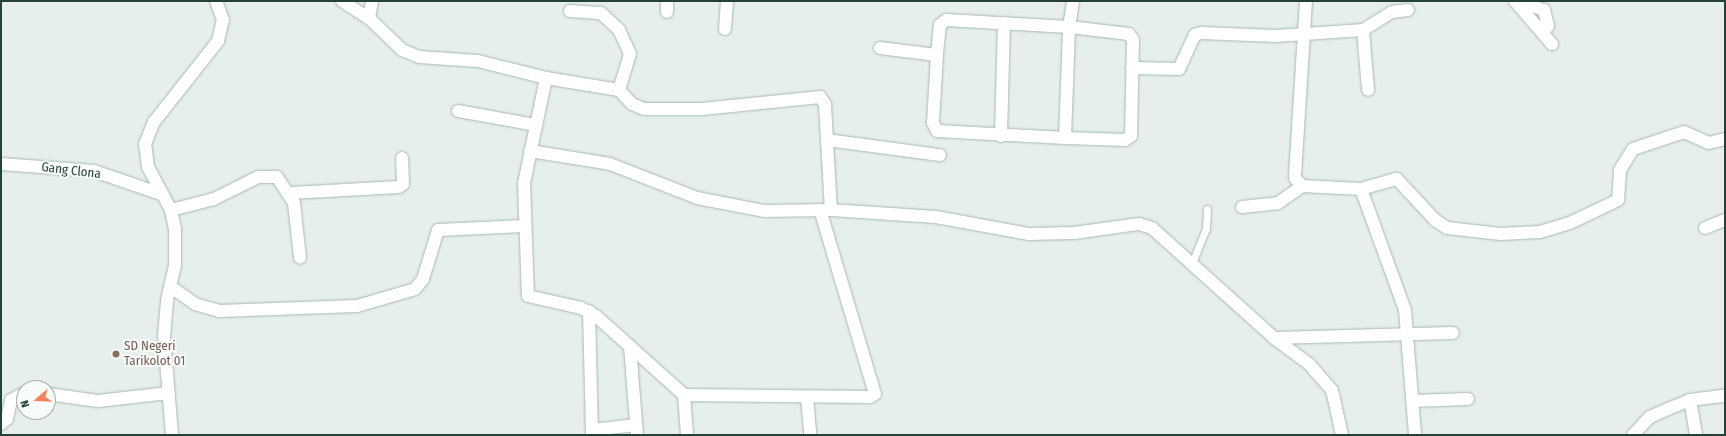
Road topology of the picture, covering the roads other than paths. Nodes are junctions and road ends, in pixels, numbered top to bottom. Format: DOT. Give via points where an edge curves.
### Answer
graph roads {
  1 [pos="216,1"];
  2 [pos="342,1"];
  3 [pos="372,1"];
  4 [pos="727,1"];
  5 [pos="1306,1"];
  6 [pos="1515,1"];
  7 [pos="1520,1"];
  8 [pos="1073,7"];
  9 [pos="1408,10"];
  10 [pos="570,11"];
  11 [pos="369,18"];
  12 [pos="1004,24"];
  13 [pos="1070,28"];
  14 [pos="725,29"];
  15 [pos="1363,30"];
  16 [pos="1544,30"];
  17 [pos="1304,32"];
  18 [pos="1552,44"];
  19 [pos="880,48"];
  20 [pos="937,55"];
  21 [pos="1132,68"];
  22 [pos="546,78"];
  23 [pos="619,90"];
  24 [pos="1368,90"];
  25 [pos="458,111"];
  26 [pos="536,125"];
  27 [pos="1001,136"];
  28 [pos="1065,138"];
  29 [pos="1725,139"];
  30 [pos="827,140"];
  31 [pos="530,151"];
  32 [pos="940,155"];
  33 [pos="402,158"];
  34 [pos="1,164"];
  35 [pos="1302,186"];
  36 [pos="1360,189"];
  37 [pos="161,194"];
  38 [pos="291,194"];
  39 [pos="1242,207"];
  40 [pos="170,210"];
  41 [pos="825,210"];
  42 [pos="1207,210"];
  43 [pos="1725,220"];
  44 [pos="524,226"];
  45 [pos="1705,228"];
  46 [pos="300,258"];
  47 [pos="1192,263"];
  48 [pos="171,287"];
  49 [pos="589,311"];
  50 [pos="1453,333"];
  51 [pos="1408,335"];
  52 [pos="1274,338"];
  53 [pos="630,346"];
  54 [pos="168,393"];
  55 [pos="56,395"];
  56 [pos="684,395"];
  57 [pos="1725,396"];
  58 [pos="16,397"];
  59 [pos="807,397"];
  60 [pos="1468,399"];
  61 [pos="1690,400"];
  62 [pos="1413,401"];
  63 [pos="1,424"];
  64 [pos="636,430"];
  65 [pos="592,433"];
  66 [pos="172,435"];
  67 [pos="687,435"];
  68 [pos="810,435"];
  69 [pos="1342,435"];
  70 [pos="1414,435"];
  71 [pos="1633,435"];
  72 [pos="1696,435"];
  1 -- 37 [label="street" via="223,20 218,41 176,91 148,133 145,156"];
  2 -- 11 [label="street"];
  3 -- 11 [label="street"];
  4 -- 14 [label="street"];
  5 -- 17 [label="street"];
  6 -- 16 [label="street"];
  7 -- 16 [label="street" via="1544,10 1548,26"];
  8 -- 13 [label="street"];
  9 -- 15 [label="street" via="1392,12"];
  10 -- 23 [label="street" via="601,13 619,30 630,54"];
  11 -- 22 [label="street" via="402,50 419,57 478,61"];
  12 -- 13 [label="street"];
  12 -- 20 [label="street" via="944,20"];
  12 -- 27 [label="street"];
  13 -- 21 [label="street" via="1129,34 1133,40"];
  13 -- 28 [label="street"];
  15 -- 17 [label="street"];
  15 -- 24 [label="street"];
  16 -- 18 [label="street"];
  17 -- 21 [label="street" via="1200,33 1195,35 1179,69"];
  17 -- 35 [label="street" via="1295,178"];
  19 -- 20 [label="street"];
  20 -- 27 [label="street" via="933,123 937,131"];
  21 -- 28 [label="street" via="1131,136 1125,140"];
  22 -- 23 [label="street"];
  22 -- 26 [label="street"];
  23 -- 30 [label="street" via="632,104 644,109 702,109 820,97 825,104"];
  25 -- 26 [label="street"];
  26 -- 31 [label="street"];
  27 -- 28 [label="street"];
  29 -- 36 [label="street" via="1709,143 1684,132 1632,149 1620,170 1618,200 1570,223 1540,232 1501,234 1447,228 1434,220 1397,179"];
  30 -- 32 [label="street"];
  30 -- 41 [label="street"];
  31 -- 41 [label="street" via="610,164 724,205 764,211"];
  31 -- 44 [label="street" via="524,183"];
  33 -- 38 [label="street" via="403,184 399,187"];
  34 -- 37 [label="street, Gang Clona" via="94,171"];
  35 -- 36 [label="street"];
  35 -- 39 [label="street" via="1278,203"];
  36 -- 51 [label="street" via="1401,292"];
  37 -- 40 [label="street"];
  38 -- 40 [label="street" via="277,177 267,176 192,207"];
  38 -- 46 [label="street"];
  40 -- 48 [label="street" via="176,246"];
  41 -- 47 [label="street" via="936,217 1030,234 1074,233 1139,224 1152,228"];
  41 -- 59 [label="street" via="875,390 870,397"];
  42 -- 47 [label="lane" via="1206,229"];
  43 -- 45 [label="street"];
  44 -- 48 [label="street" via="438,230 423,279 415,289 357,306 219,312 195,304"];
  44 -- 49 [label="street" via="528,296"];
  47 -- 52 [label="street"];
  48 -- 54 [label="street" via="164,336"];
  49 -- 53 [label="street"];
  49 -- 65 [label="street"];
  50 -- 51 [label="street"];
  51 -- 52 [label="street"];
  51 -- 62 [label="street"];
  52 -- 69 [label="street" via="1309,364 1332,390"];
  53 -- 56 [label="street"];
  53 -- 64 [label="street"];
  54 -- 55 [label="street" via="98,401"];
  54 -- 66 [label="street"];
  56 -- 59 [label="street"];
  56 -- 67 [label="street"];
  57 -- 61 [label="street"];
  58 -- 63 [label="street" via="11,400 7,419"];
  59 -- 68 [label="street"];
  60 -- 62 [label="street"];
  61 -- 71 [label="street" via="1650,417"];
  61 -- 72 [label="street"];
  62 -- 70 [label="street"];
  64 -- 65 [label="street"];
}
